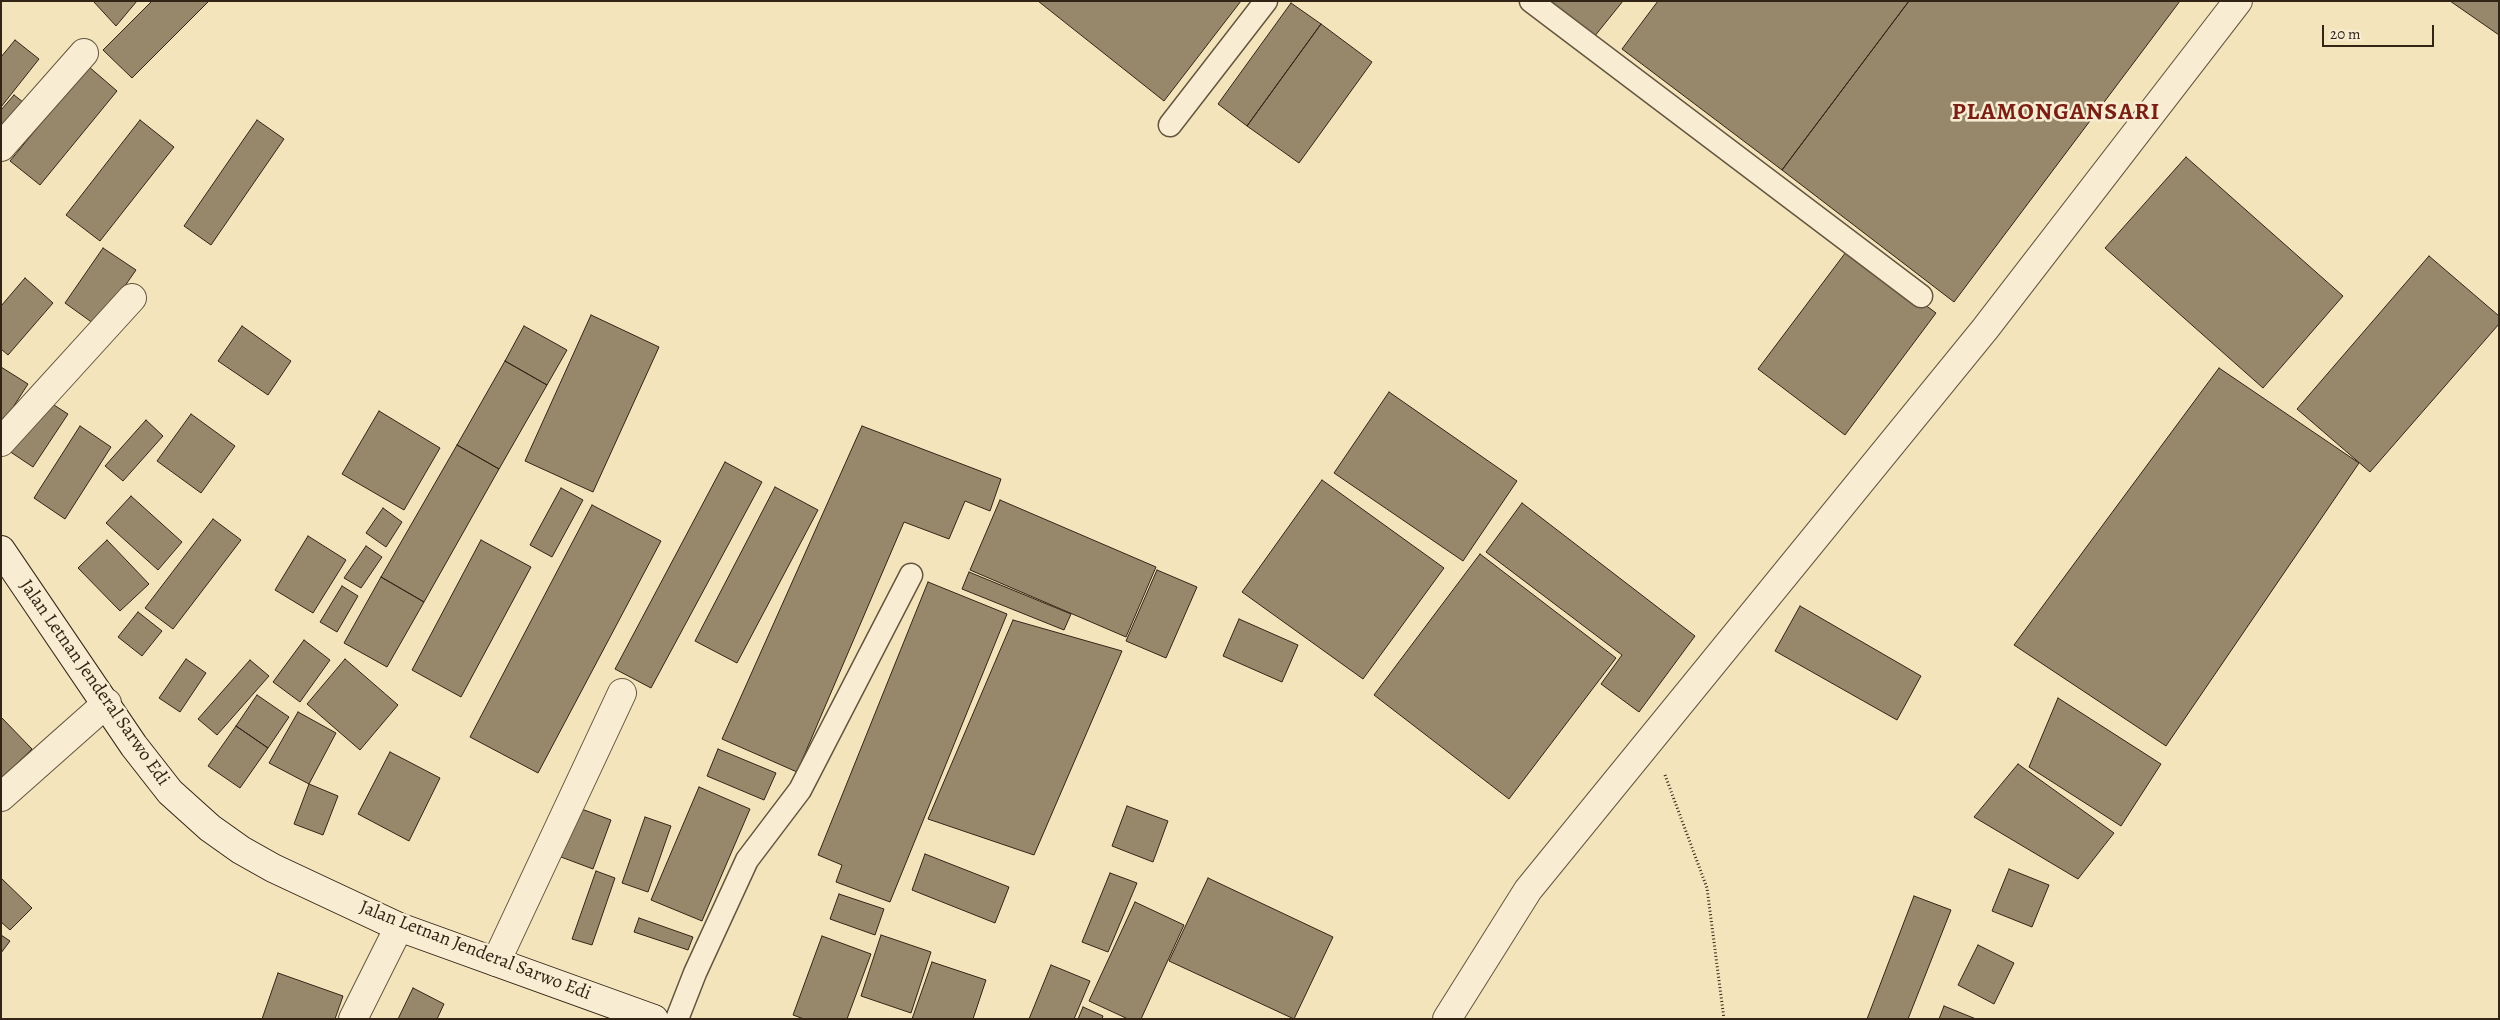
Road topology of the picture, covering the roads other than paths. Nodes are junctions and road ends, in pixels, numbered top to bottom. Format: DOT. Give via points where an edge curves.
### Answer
graph roads {
  1 [pos="1266,1"];
  2 [pos="1531,1"];
  3 [pos="2238,1"];
  4 [pos="84,53"];
  5 [pos="1170,125"];
  6 [pos="1,147"];
  7 [pos="1921,296"];
  8 [pos="132,298"];
  9 [pos="1,442"];
  10 [pos="1,550"];
  11 [pos="911,575"];
  12 [pos="622,694"];
  13 [pos="107,703"];
  14 [pos="1,797"];
  15 [pos="399,927"];
  16 [pos="496,962"];
  17 [pos="354,1019"];
  18 [pos="654,1019"];
  19 [pos="678,1019"];
  20 [pos="1447,1019"];
  1 -- 5 [label="lane"];
  2 -- 7 [label="lane"];
  3 -- 20 [label="street" via="1985,329 1528,890"];
  4 -- 6 [label="street"];
  8 -- 9 [label="street"];
  10 -- 13 [label="street, Jalan Letnan Jenderal Sarwo Edi"];
  11 -- 19 [label="lane" via="800,790 747,860 695,973"];
  12 -- 16 [label="street"];
  13 -- 14 [label="street"];
  13 -- 15 [label="street, Jalan Letnan Jenderal Sarwo Edi" via="134,746 170,792 210,828 273,868"];
  15 -- 16 [label="street, Jalan Letnan Jenderal Sarwo Edi"];
  15 -- 17 [label="street"];
  16 -- 18 [label="street, Jalan Letnan Jenderal Sarwo Edi"];
}
